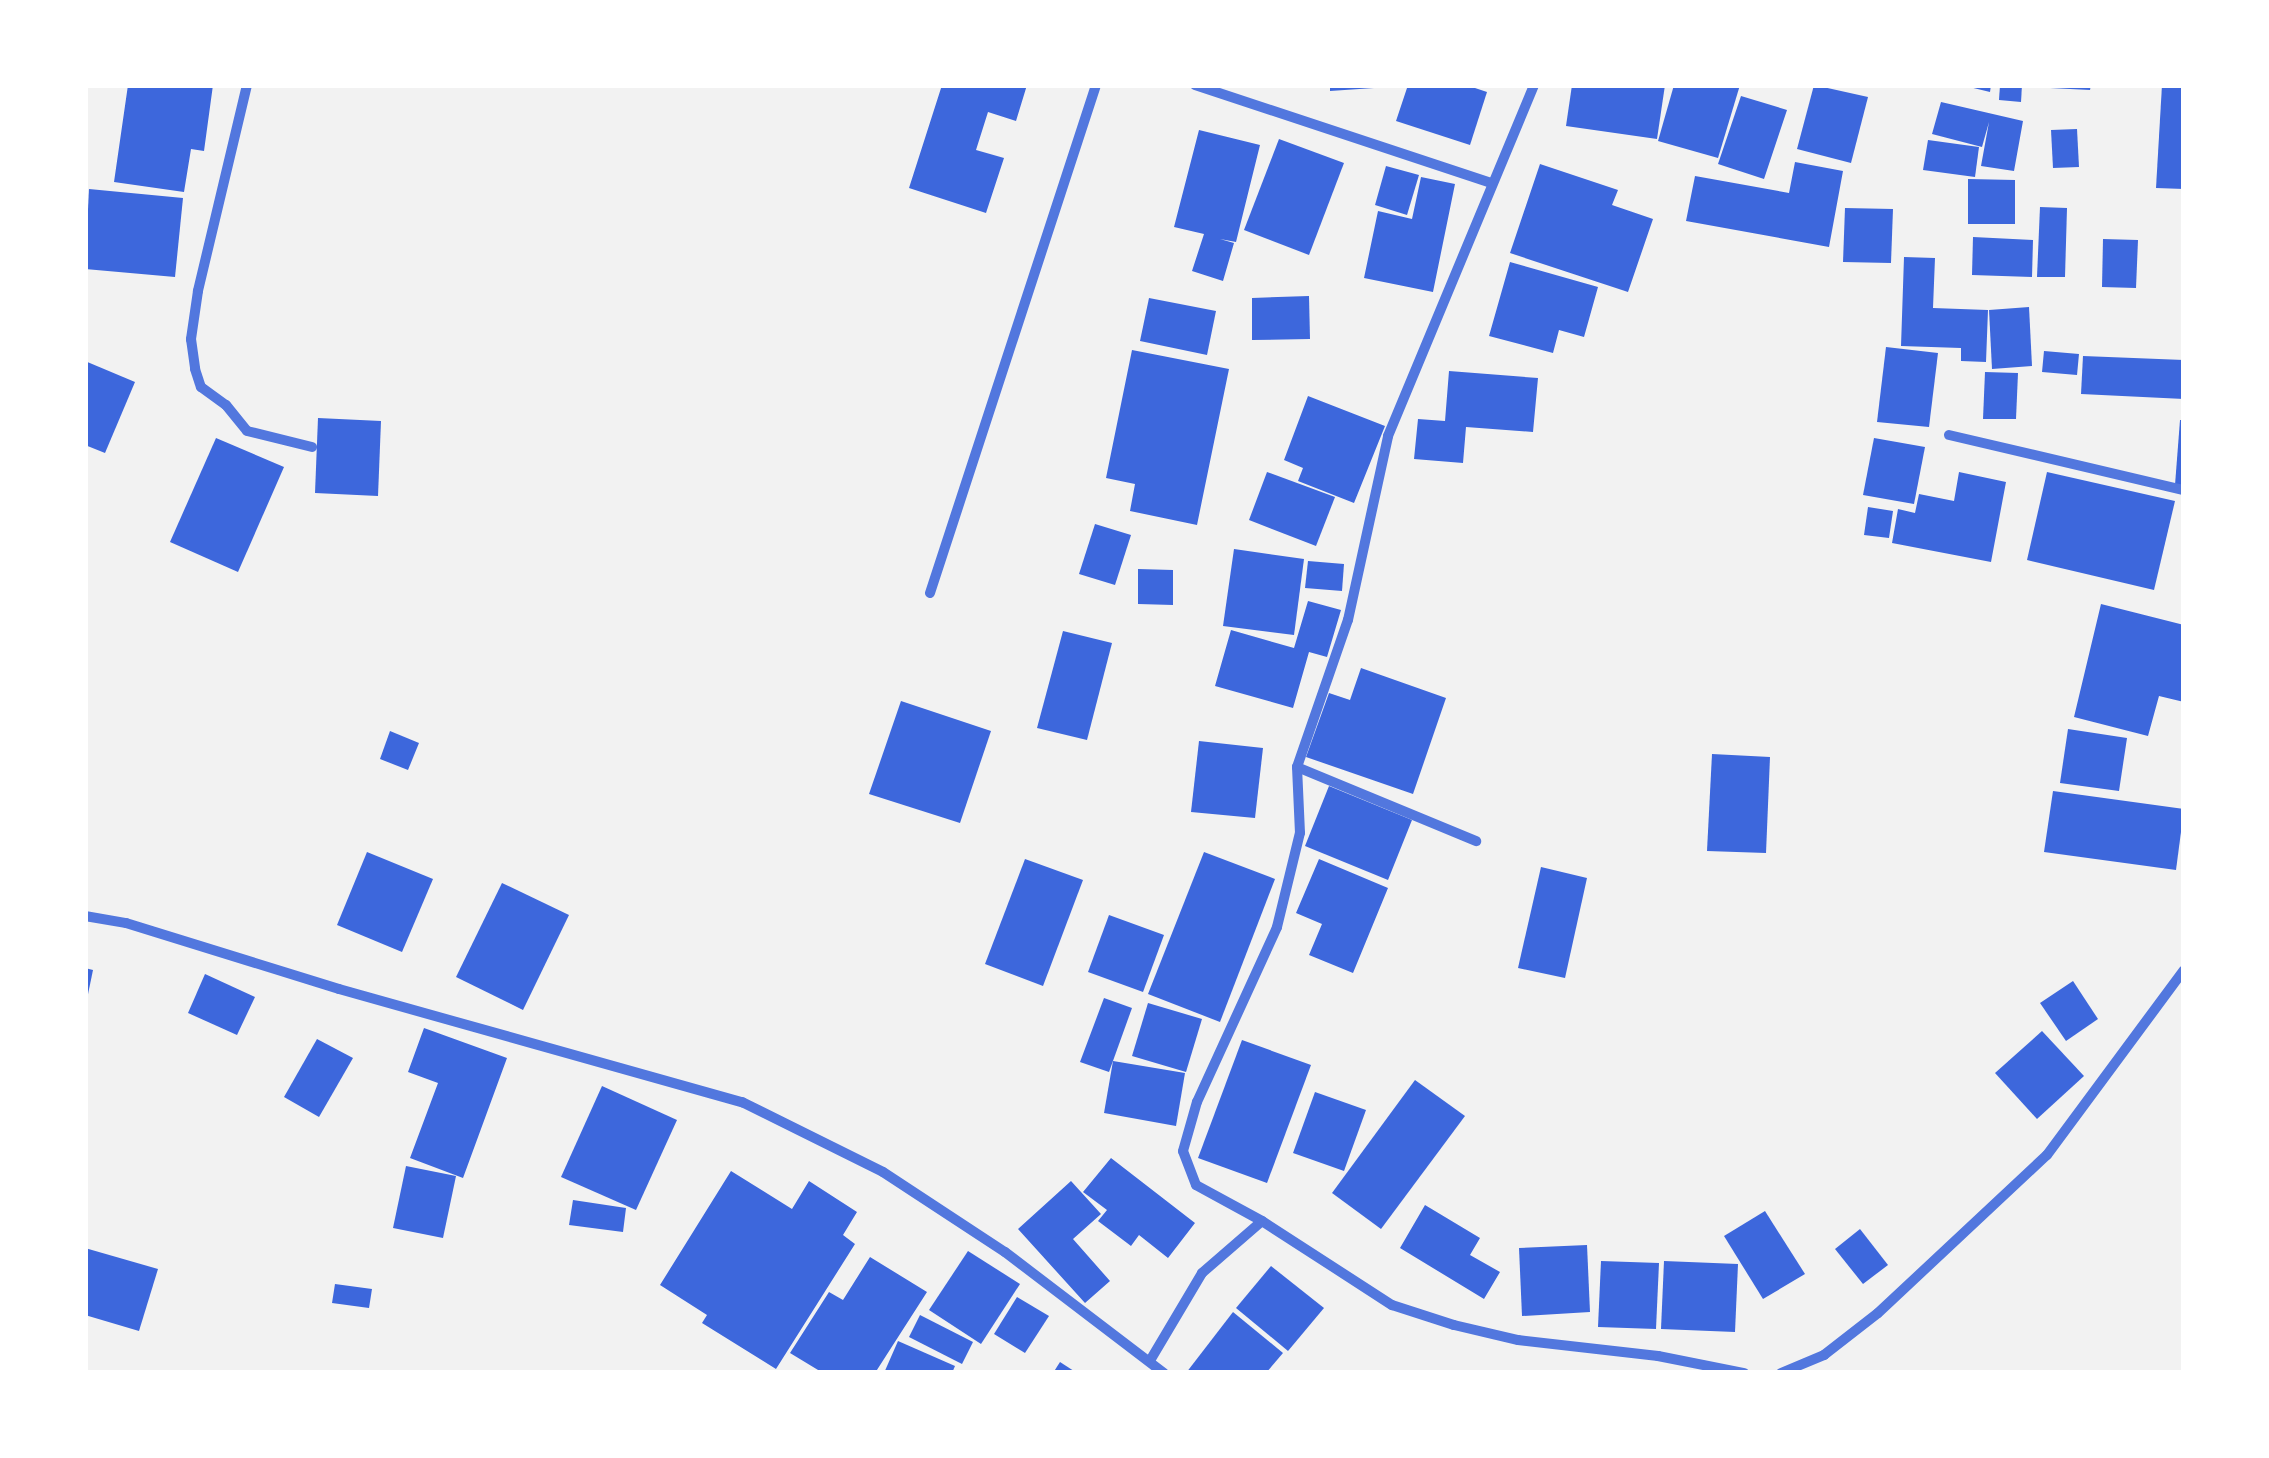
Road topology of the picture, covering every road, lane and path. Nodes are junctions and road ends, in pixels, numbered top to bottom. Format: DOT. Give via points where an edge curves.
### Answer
graph roads {
  1 [pos="247,85"];
  2 [pos="1096,85"];
  3 [pos="1196,85"];
  4 [pos="1534,85"];
  5 [pos="1491,183"];
  6 [pos="1949,435"];
  7 [pos="312,447"];
  8 [pos="2184,490"];
  9 [pos="930,594"];
  10 [pos="1298,767"];
  11 [pos="1476,842"];
  12 [pos="85,916"];
  13 [pos="2184,970"];
  14 [pos="1262,1221"];
  15 [pos="1152,1359"];
  16 [pos="1164,1373"];
  17 [pos="1744,1373"];
  18 [pos="1782,1373"];
  1 -- 7 [label="street" via="198,291 191,339 195,369 201,388 247,431"];
  2 -- 9 [label="street"];
  3 -- 5 [label="street"];
  4 -- 5 [label="street"];
  5 -- 10 [label="street" via="1388,436 1348,620"];
  6 -- 8 [label="street"];
  10 -- 11 [label="street"];
  10 -- 14 [label="street" via="1300,833 1277,927 1197,1102 1183,1151 1196,1185"];
  12 -- 15 [label="street" via="126,922 742,1102 883,1172"];
  13 -- 18 [label="street" via="2048,1156 1878,1314 1824,1355"];
  14 -- 15 [label="street" via="1202,1273"];
  14 -- 17 [label="street" via="1392,1305 1454,1325"];
  15 -- 16 [label="street"];
}
